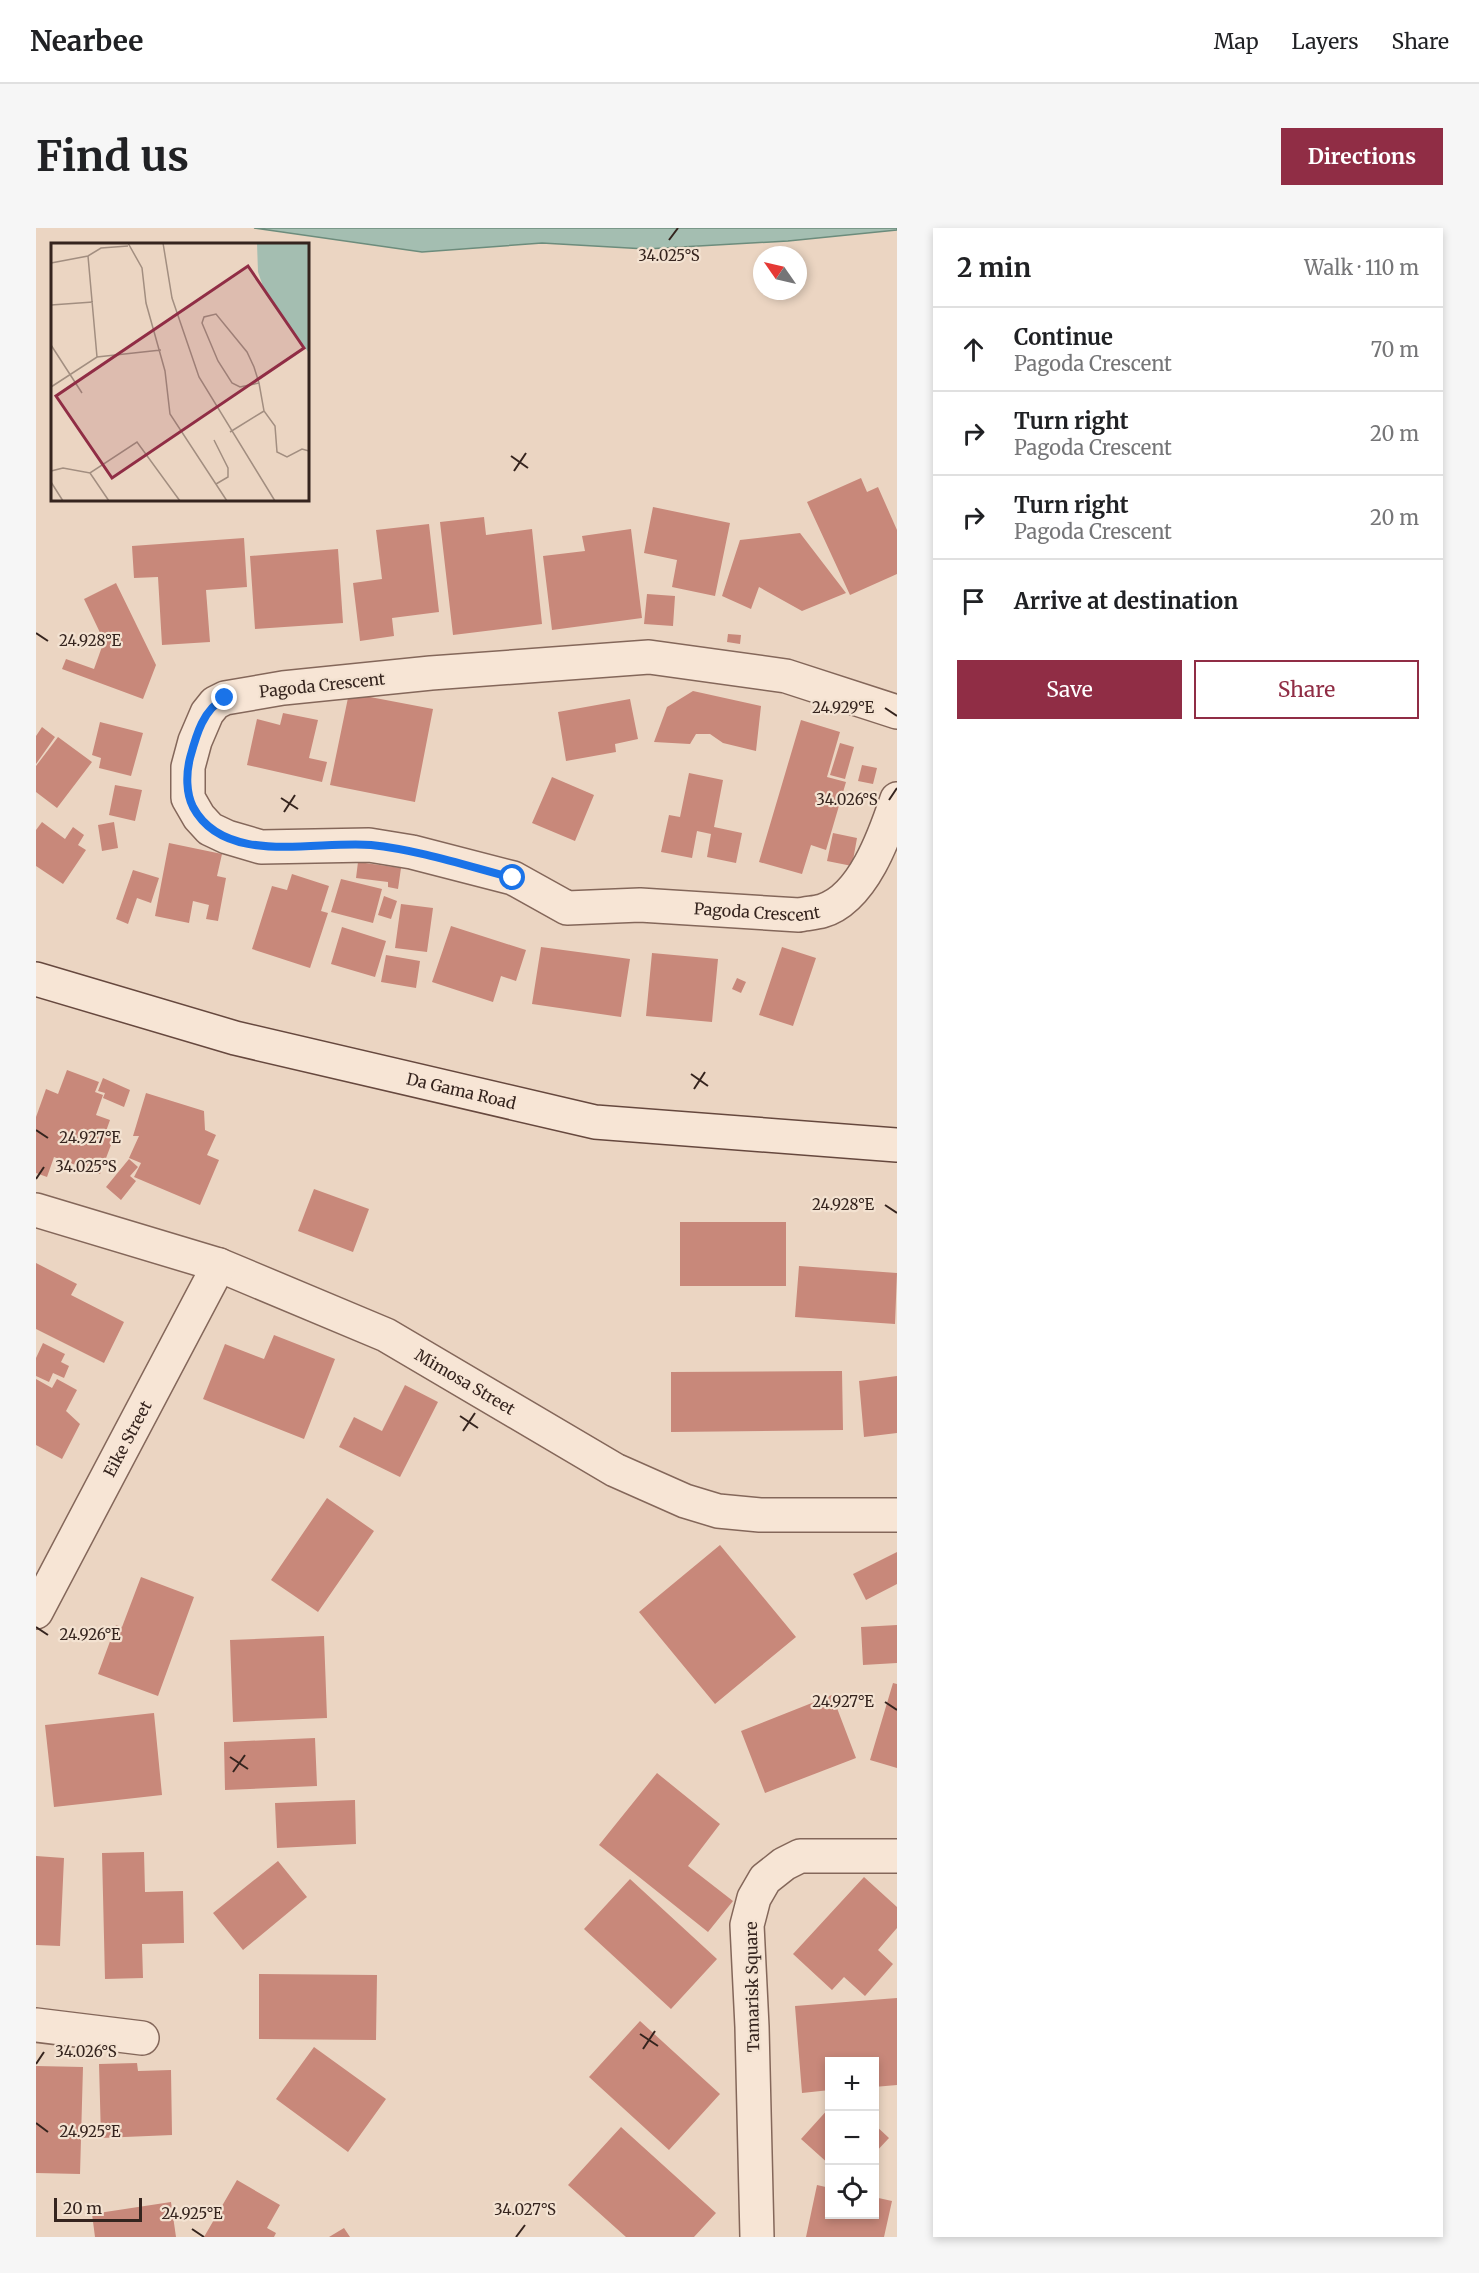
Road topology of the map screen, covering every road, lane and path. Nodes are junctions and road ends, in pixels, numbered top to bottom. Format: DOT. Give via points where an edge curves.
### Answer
graph roads {
  1 [pos="897,712"];
  2 [pos="897,799"];
  3 [pos="36,980"];
  4 [pos="897,1145"];
  5 [pos="36,1210"];
  6 [pos="219,1265"];
  7 [pos="897,1515"];
  8 [pos="36,1612"];
  9 [pos="897,1856"];
  10 [pos="36,2025"];
  11 [pos="142,2038"];
  12 [pos="757,2237"];
  1 -- 2 [label="street, Pagoda Crescent" via="786,676 649,657 431,673 225,698 207,713 188,767 188,798 210,829 227,837 261,847 369,845 412,852 513,878 567,908 640,905 799,915 824,911 846,897 865,874 886,833"];
  3 -- 4 [label="street, Da Gama Road" via="236,1038 595,1122"];
  5 -- 6 [label="street, Mimosa Street"];
  6 -- 7 [label="street, Mimosa Street" via="386,1335 615,1470 685,1501 718,1511 760,1515"];
  6 -- 8 [label="street, Eike Street"];
  9 -- 12 [label="street, Tamarisk Square" via="800,1856 765,1879 754,1898 747,1925"];
  10 -- 11 [label="street"];
}
